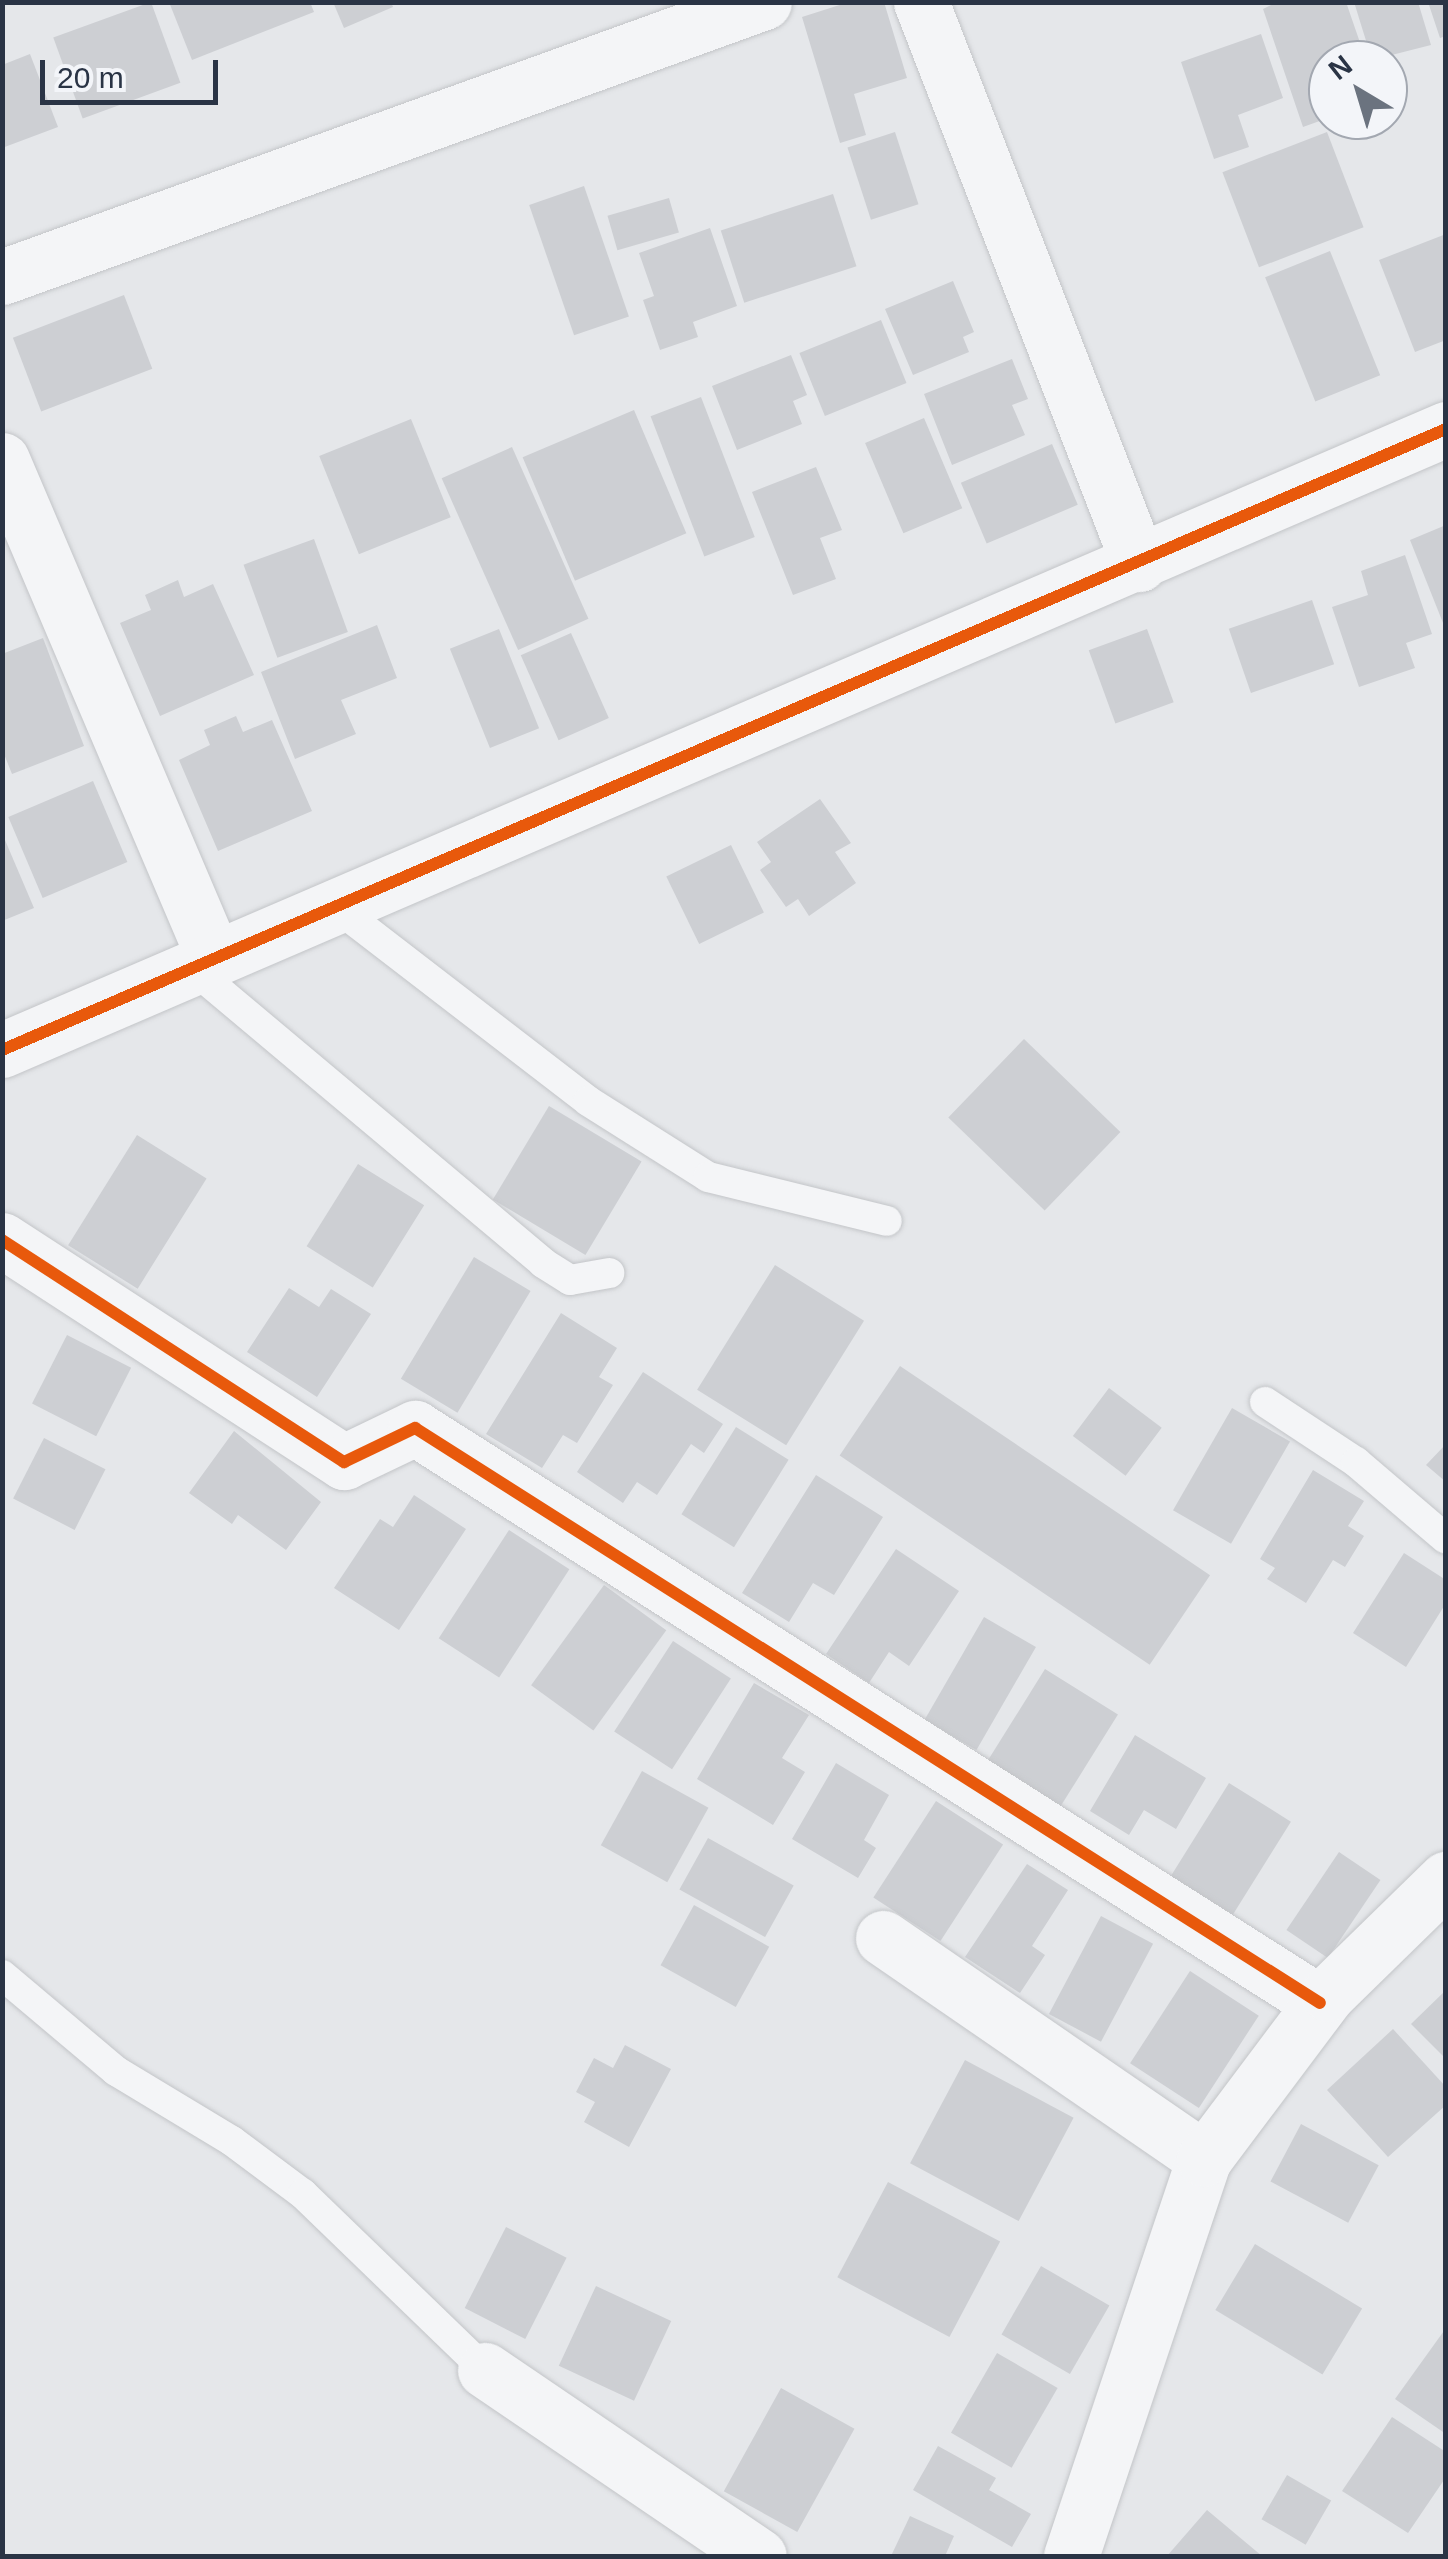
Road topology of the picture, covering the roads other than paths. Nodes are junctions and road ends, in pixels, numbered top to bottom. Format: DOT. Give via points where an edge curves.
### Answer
graph roads {
  1 [pos="764,2"];
  2 [pos="921,2"];
  3 [pos="2,277"];
  4 [pos="1446,429"];
  5 [pos="2,460"];
  6 [pos="1140,564"];
  7 [pos="336,906"];
  8 [pos="203,963"];
  9 [pos="2,1050"];
  10 [pos="887,1222"];
  11 [pos="2,1240"];
  12 [pos="609,1273"];
  13 [pos="1265,1402"];
  14 [pos="1446,1539"];
  15 [pos="1446,1879"];
  16 [pos="883,1938"];
  17 [pos="2,1975"];
  18 [pos="1320,2004"];
  19 [pos="1204,2158"];
  20 [pos="485,2370"];
  21 [pos="760,2556"];
  22 [pos="1071,2556"];
  1 -- 3 [label="street"];
  2 -- 6 [label="street"];
  4 -- 6 [label="street"];
  5 -- 8 [label="street"];
  6 -- 7 [label="street"];
  7 -- 8 [label="street"];
  7 -- 10 [label="lane" via="588,1100 723,1185"];
  8 -- 9 [label="street"];
  8 -- 12 [label="lane" via="543,1263 570,1280"];
  11 -- 18 [label="street" via="344,1462 416,1428"];
  13 -- 14 [label="lane" via="1356,1462"];
  15 -- 18 [label="street"];
  16 -- 19 [label="street"];
  17 -- 20 [label="lane" via="116,2071 304,2194"];
  18 -- 19 [label="street"];
  19 -- 22 [label="street"];
  20 -- 21 [label="street"];
}
